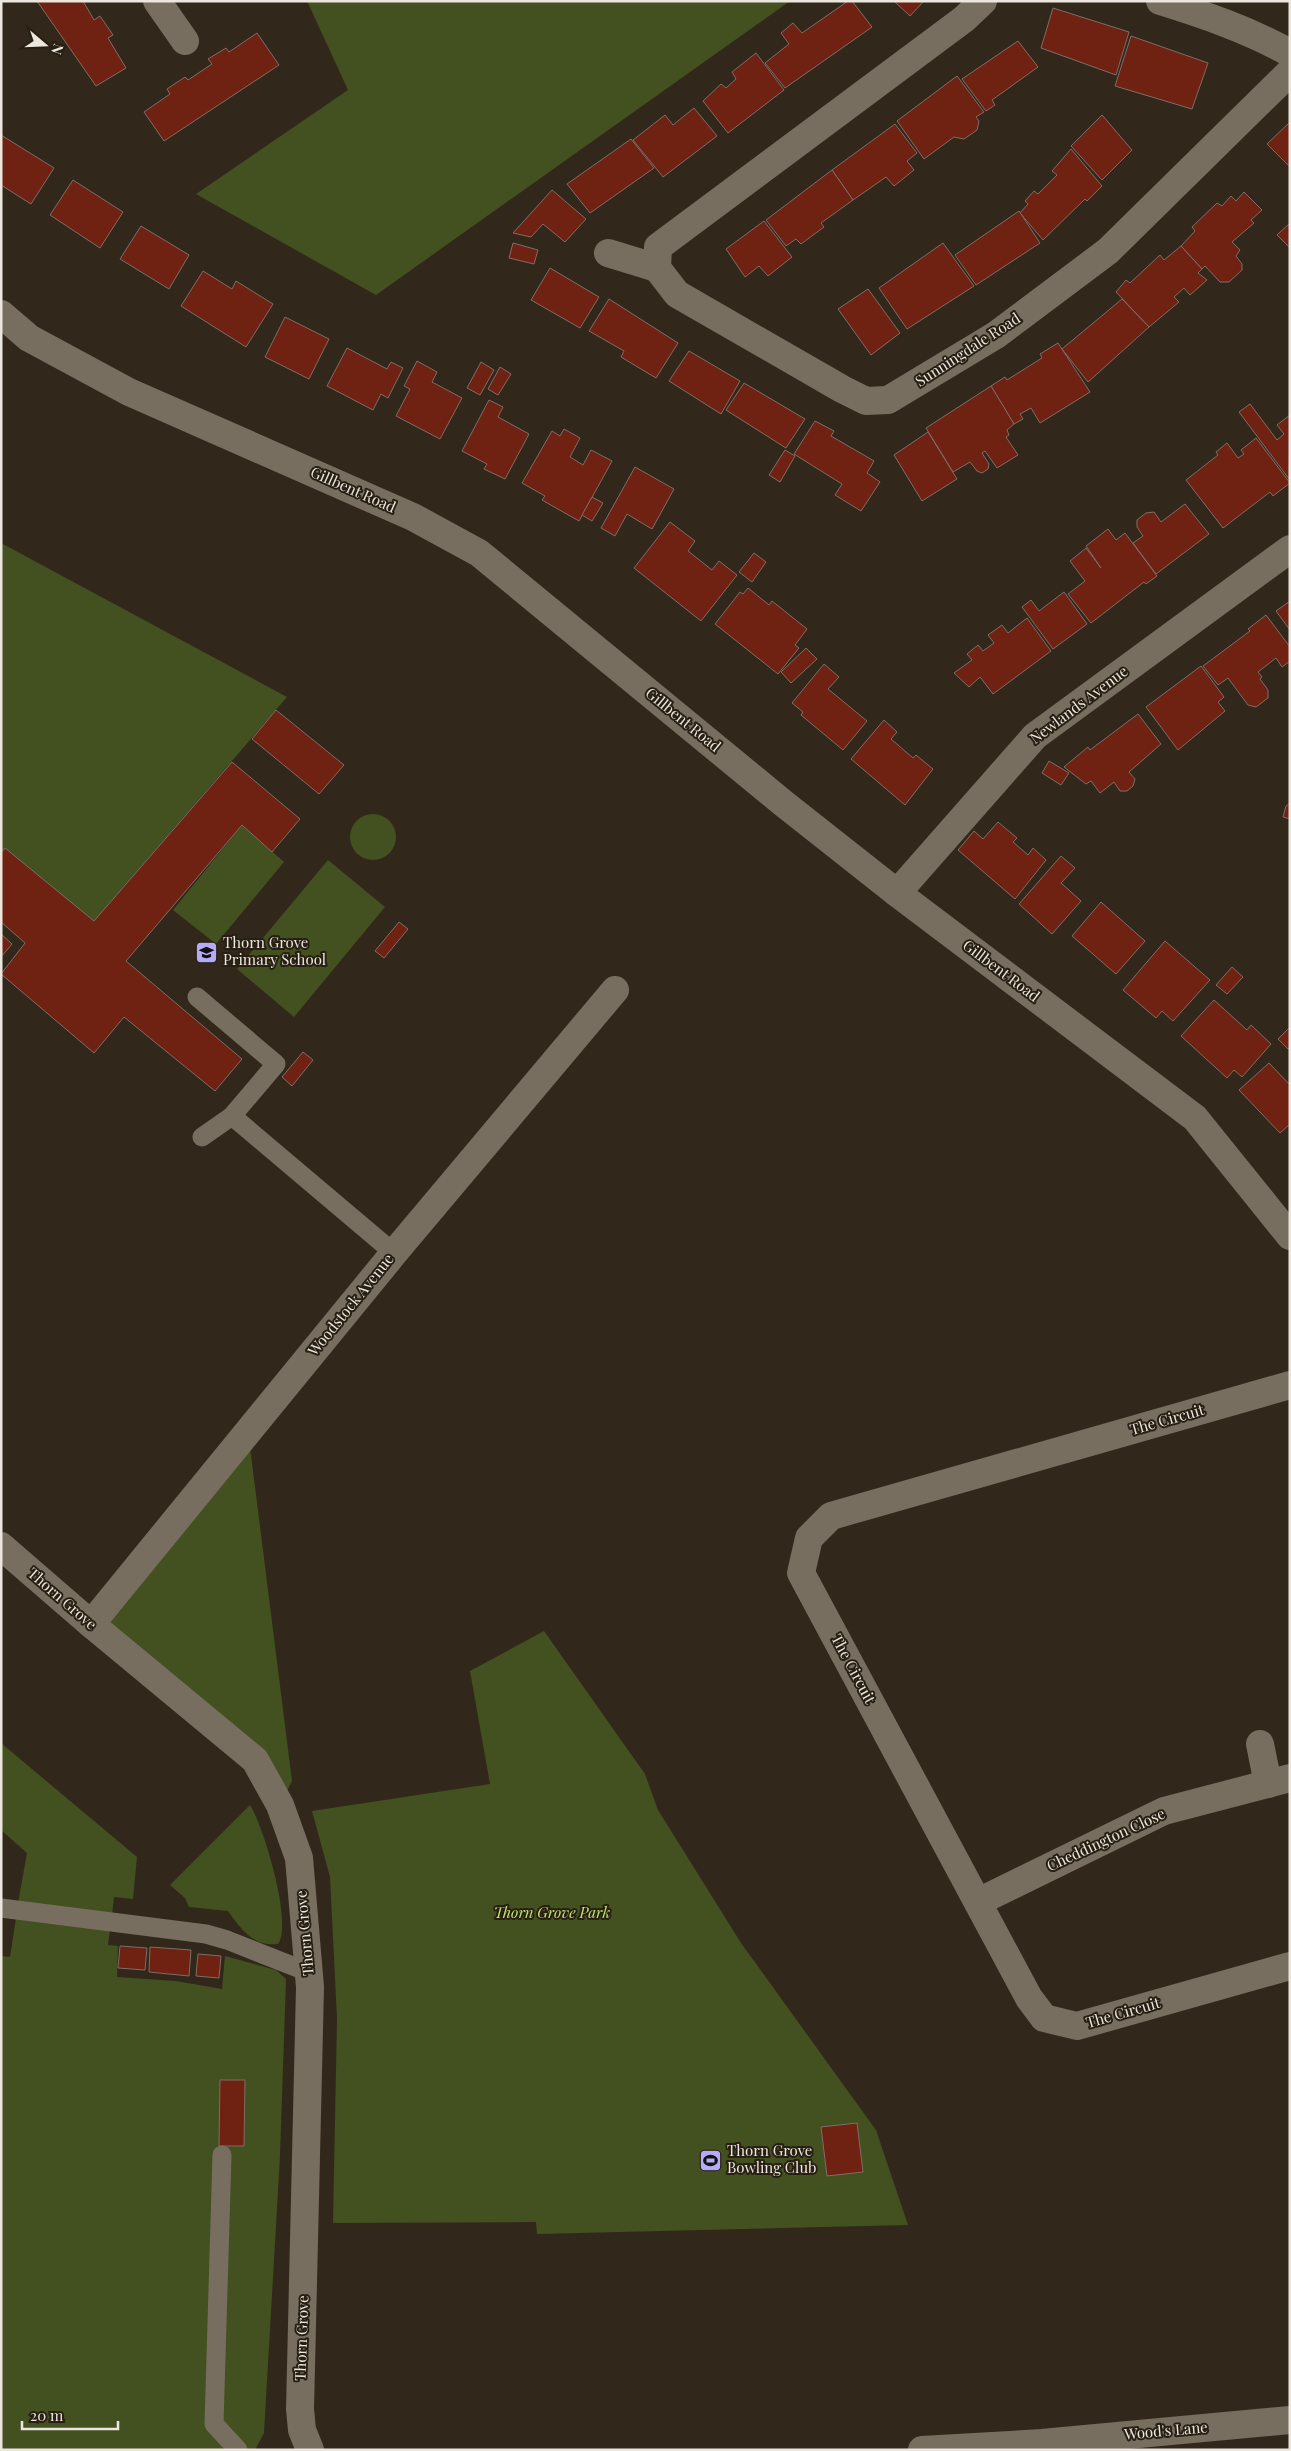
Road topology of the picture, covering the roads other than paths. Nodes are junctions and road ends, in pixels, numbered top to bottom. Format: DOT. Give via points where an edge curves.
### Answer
graph roads {
  1 [pos="157,1"];
  2 [pos="983,1"];
  3 [pos="1160,1"];
  4 [pos="185,41"];
  5 [pos="1290,53"];
  6 [pos="1290,72"];
  7 [pos="608,253"];
  8 [pos="657,268"];
  9 [pos="1,314"];
  10 [pos="1290,549"];
  11 [pos="897,893"];
  12 [pos="615,990"];
  13 [pos="197,996"];
  14 [pos="232,1116"];
  15 [pos="202,1137"];
  16 [pos="1290,1236"];
  17 [pos="394,1253"];
  18 [pos="1290,1385"];
  19 [pos="1,1546"];
  20 [pos="90,1624"];
  21 [pos="1260,1744"];
  22 [pos="1279,1781"];
  23 [pos="978,1902"];
  24 [pos="1,1908"];
  25 [pos="1290,1966"];
  26 [pos="308,1972"];
  27 [pos="222,2155"];
  28 [pos="1290,2420"];
  29 [pos="308,2449"];
  30 [pos="238,2450"];
  31 [pos="922,2450"];
  1 -- 4 [label="street"];
  2 -- 8 [label="street" via="964,19 658,246"];
  3 -- 5 [label="street" via="1261,37"];
  6 -- 8 [label="street, Sunningdale Road" via="1108,250 996,336 888,400 866,401 842,390 677,294"];
  7 -- 8 [label="street"];
  9 -- 11 [label="street, Gillbent Road" via="29,338 129,392 413,517 480,553"];
  10 -- 11 [label="street, Newlands Avenue" via="1035,736"];
  11 -- 16 [label="street, Gillbent Road" via="1195,1118"];
  12 -- 17 [label="street, Woodstock Avenue"];
  13 -- 14 [label="lane" via="276,1064"];
  14 -- 15 [label="lane"];
  14 -- 17 [label="lane"];
  17 -- 20 [label="street, Woodstock Avenue"];
  18 -- 23 [label="street, The Circuit" via="831,1516 809,1538 801,1573"];
  19 -- 20 [label="street, Thorn Grove"];
  20 -- 26 [label="street, Thorn Grove" via="255,1760 280,1805 299,1858"];
  21 -- 22 [label="street, Cheddington Close"];
  22 -- 23 [label="street, Cheddington Close" via="1164,1811"];
  23 -- 25 [label="street, The Circuit" via="1029,1998 1044,2018 1077,2026"];
  24 -- 26 [label="lane" via="206,1934"];
  26 -- 29 [label="street, Thorn Grove" via="300,2409"];
  27 -- 30 [label="lane" via="214,2424"];
  28 -- 31 [label="street, Wood's Lane" via="1042,2443"];
}
